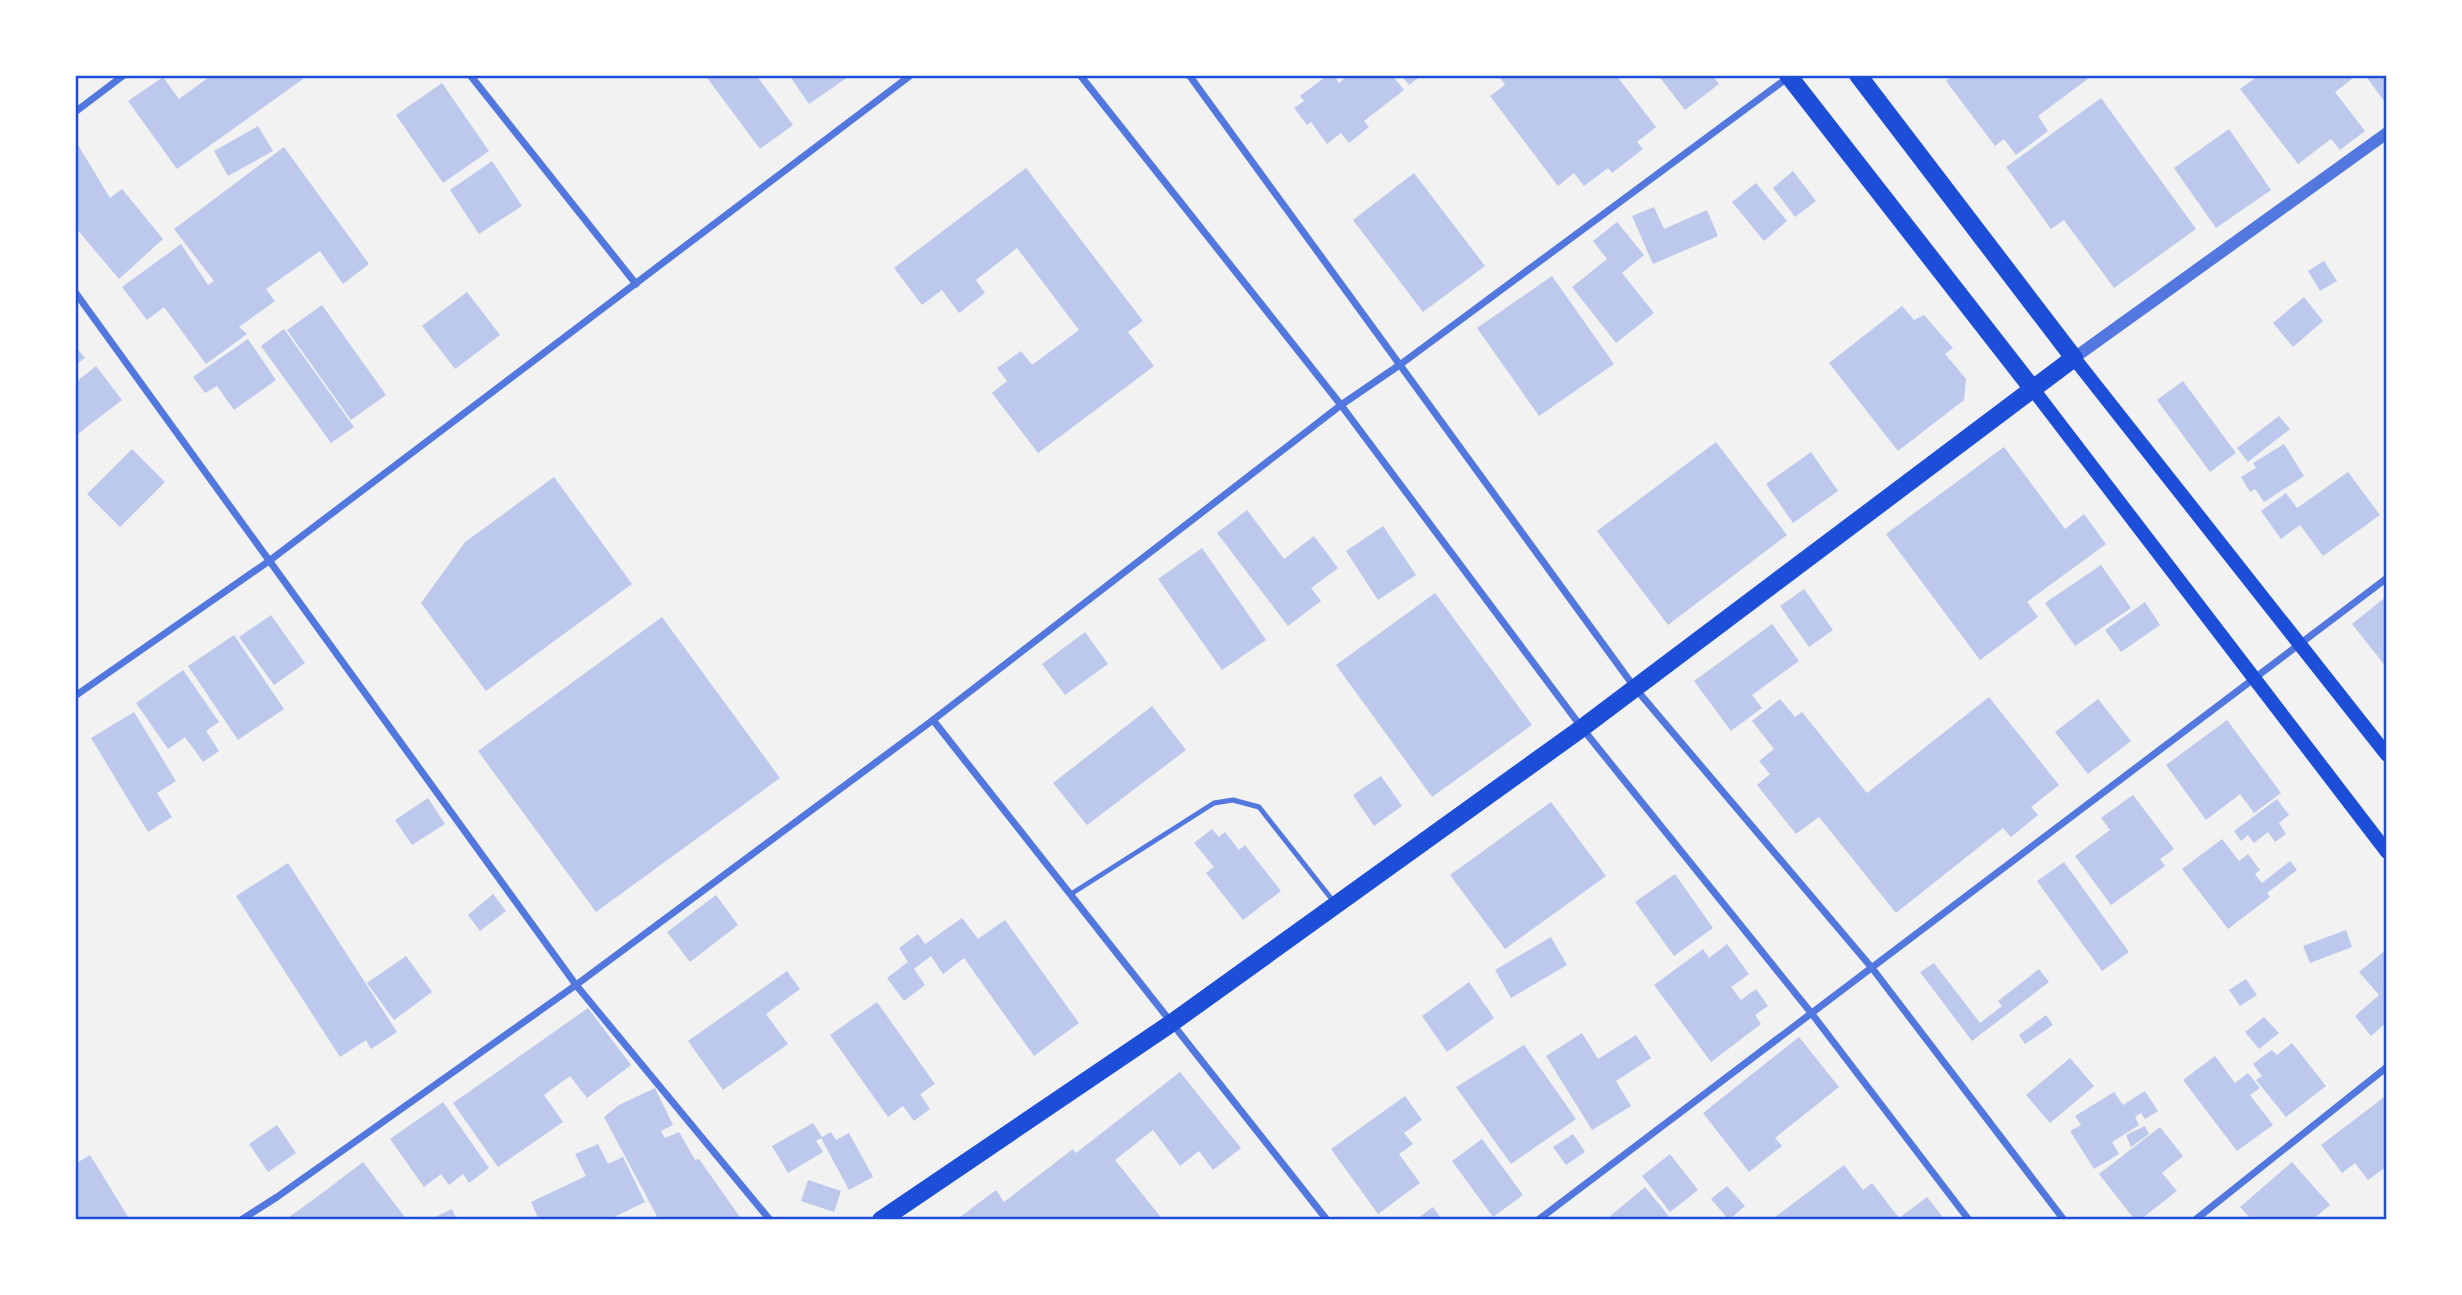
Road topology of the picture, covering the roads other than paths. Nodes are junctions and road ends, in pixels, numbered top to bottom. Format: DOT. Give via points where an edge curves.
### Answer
graph roads {
  1 [pos="124,75"];
  2 [pos="470,75"];
  3 [pos="911,75"];
  4 [pos="1080,75"];
  5 [pos="1189,75"];
  6 [pos="1858,75"];
  7 [pos="1789,76"];
  8 [pos="75,112"];
  9 [pos="2387,133"];
  10 [pos="636,284"];
  11 [pos="75,292"];
  12 [pos="2074,358"];
  13 [pos="1401,365"];
  14 [pos="2032,388"];
  15 [pos="1342,405"];
  16 [pos="269,561"];
  17 [pos="2387,578"];
  18 [pos="2299,646"];
  19 [pos="2254,680"];
  20 [pos="1635,688"];
  21 [pos="75,696"];
  22 [pos="933,720"];
  23 [pos="1582,729"];
  24 [pos="2387,755"];
  25 [pos="2387,852"];
  26 [pos="1071,894"];
  27 [pos="1336,904"];
  28 [pos="1872,968"];
  29 [pos="576,985"];
  30 [pos="1812,1014"];
  31 [pos="1173,1022"];
  32 [pos="2387,1067"];
  33 [pos="241,1220"];
  34 [pos="770,1220"];
  35 [pos="881,1220"];
  36 [pos="1326,1220"];
  37 [pos="1538,1220"];
  38 [pos="1969,1220"];
  39 [pos="2064,1220"];
  40 [pos="2195,1220"];
  1 -- 8 [label="street"];
  2 -- 10 [label="street"];
  3 -- 10 [label="street"];
  4 -- 15 [label="street"];
  5 -- 13 [label="street"];
  6 -- 12 [label="main road"];
  7 -- 13 [label="street"];
  7 -- 14 [label="main road"];
  9 -- 12 [label="street"];
  10 -- 16 [label="street"];
  11 -- 16 [label="street"];
  12 -- 14 [label="main road"];
  12 -- 18 [label="main road"];
  13 -- 15 [label="street"];
  13 -- 20 [label="street"];
  14 -- 19 [label="main road"];
  14 -- 20 [label="main road"];
  15 -- 22 [label="street"];
  15 -- 23 [label="street"];
  16 -- 21 [label="street"];
  16 -- 29 [label="street"];
  17 -- 18 [label="street"];
  18 -- 19 [label="street"];
  18 -- 24 [label="main road"];
  19 -- 25 [label="main road"];
  19 -- 28 [label="street"];
  20 -- 23 [label="main road"];
  20 -- 28 [label="street"];
  22 -- 26 [label="street"];
  22 -- 29 [label="street"];
  23 -- 27 [label="main road"];
  23 -- 30 [label="street"];
  26 -- 27 [label="lane" via="1214,803 1233,800 1259,807"];
  26 -- 31 [label="street"];
  27 -- 31 [label="main road"];
  28 -- 30 [label="street"];
  28 -- 39 [label="street"];
  29 -- 33 [label="street"];
  29 -- 34 [label="street"];
  30 -- 37 [label="street"];
  30 -- 38 [label="street"];
  31 -- 35 [label="main road"];
  31 -- 36 [label="street"];
  32 -- 40 [label="street"];
}
